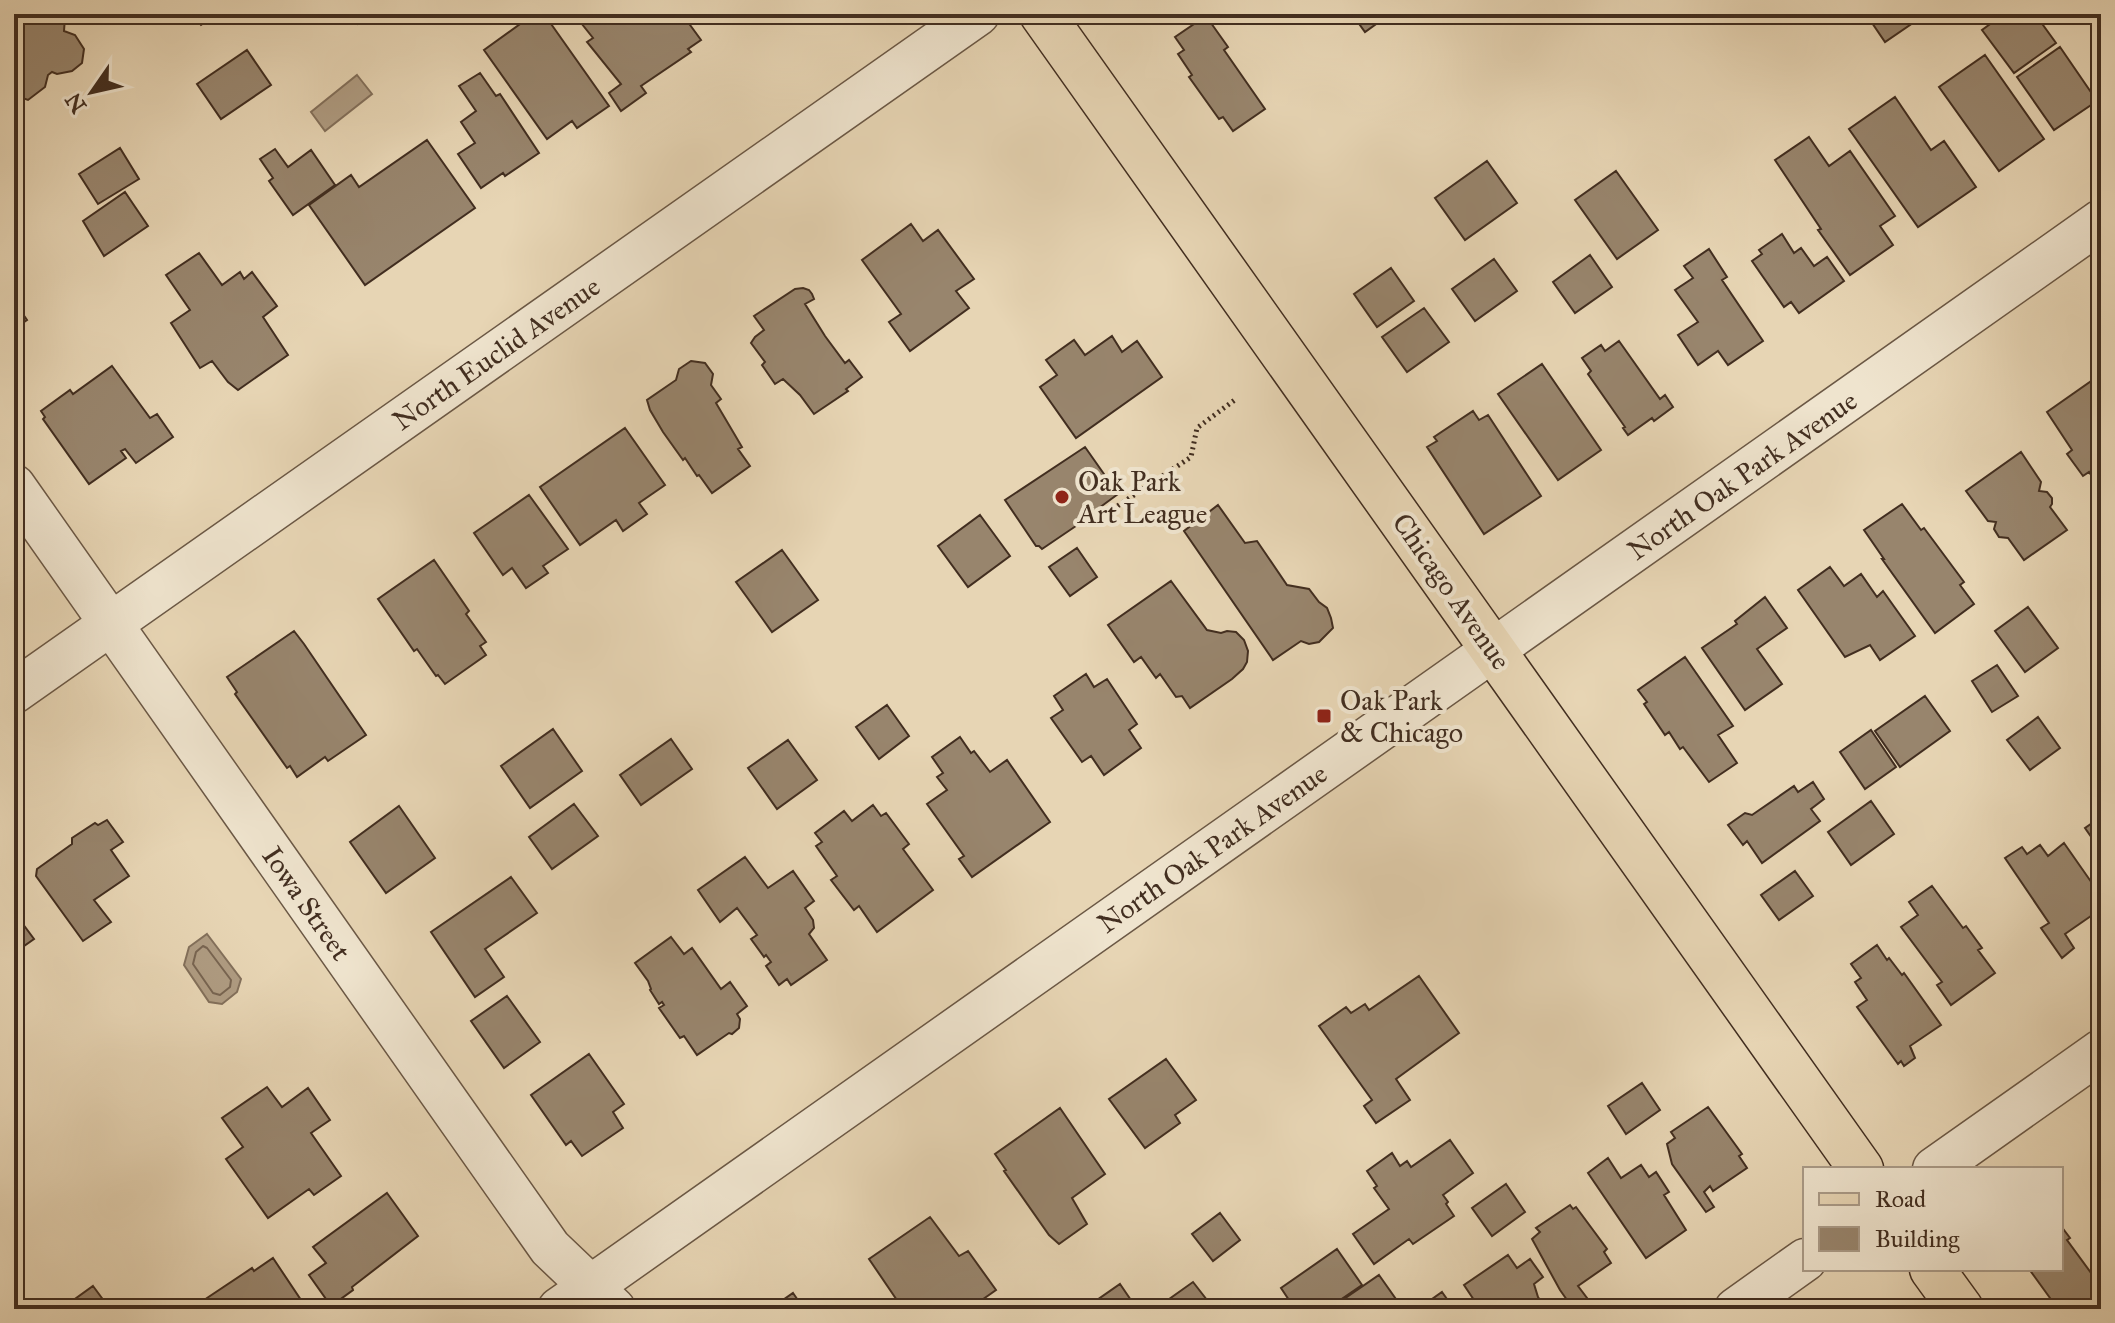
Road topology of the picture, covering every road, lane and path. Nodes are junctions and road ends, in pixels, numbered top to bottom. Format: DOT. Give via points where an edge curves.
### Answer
graph roads {
  1 [pos="978,14"];
  2 [pos="1042,14"];
  3 [pos="2101,221"];
  4 [pos="1236,399"];
  5 [pos="14,486"];
  6 [pos="1094,514"];
  7 [pos="111,624"];
  8 [pos="1493,650"];
  9 [pos="14,692"];
  10 [pos="2101,1051"];
  11 [pos="1860,1167"];
  12 [pos="1937,1167"];
  13 [pos="1803,1261"];
  14 [pos="1933,1271"];
  15 [pos="588,1301"];
  16 [pos="1736,1309"];
  17 [pos="1961,1309"];
  1 -- 7 [label="street, North Euclid Avenue"];
  2 -- 8 [label="main road, Chicago Avenue"];
  3 -- 8 [label="street, North Oak Park Avenue"];
  4 -- 6 [label="path" via="1197,428 1191,457 1098,519"];
  5 -- 7 [label="street, Iowa Street"];
  7 -- 9 [label="street, North Euclid Avenue"];
  7 -- 15 [label="street, Iowa Street"];
  8 -- 11 [label="main road, Chicago Avenue"];
  8 -- 15 [label="street, North Oak Park Avenue"];
  10 -- 12 [label="street"];
  13 -- 16 [label="street"];
  14 -- 17 [label="main road"];
}
